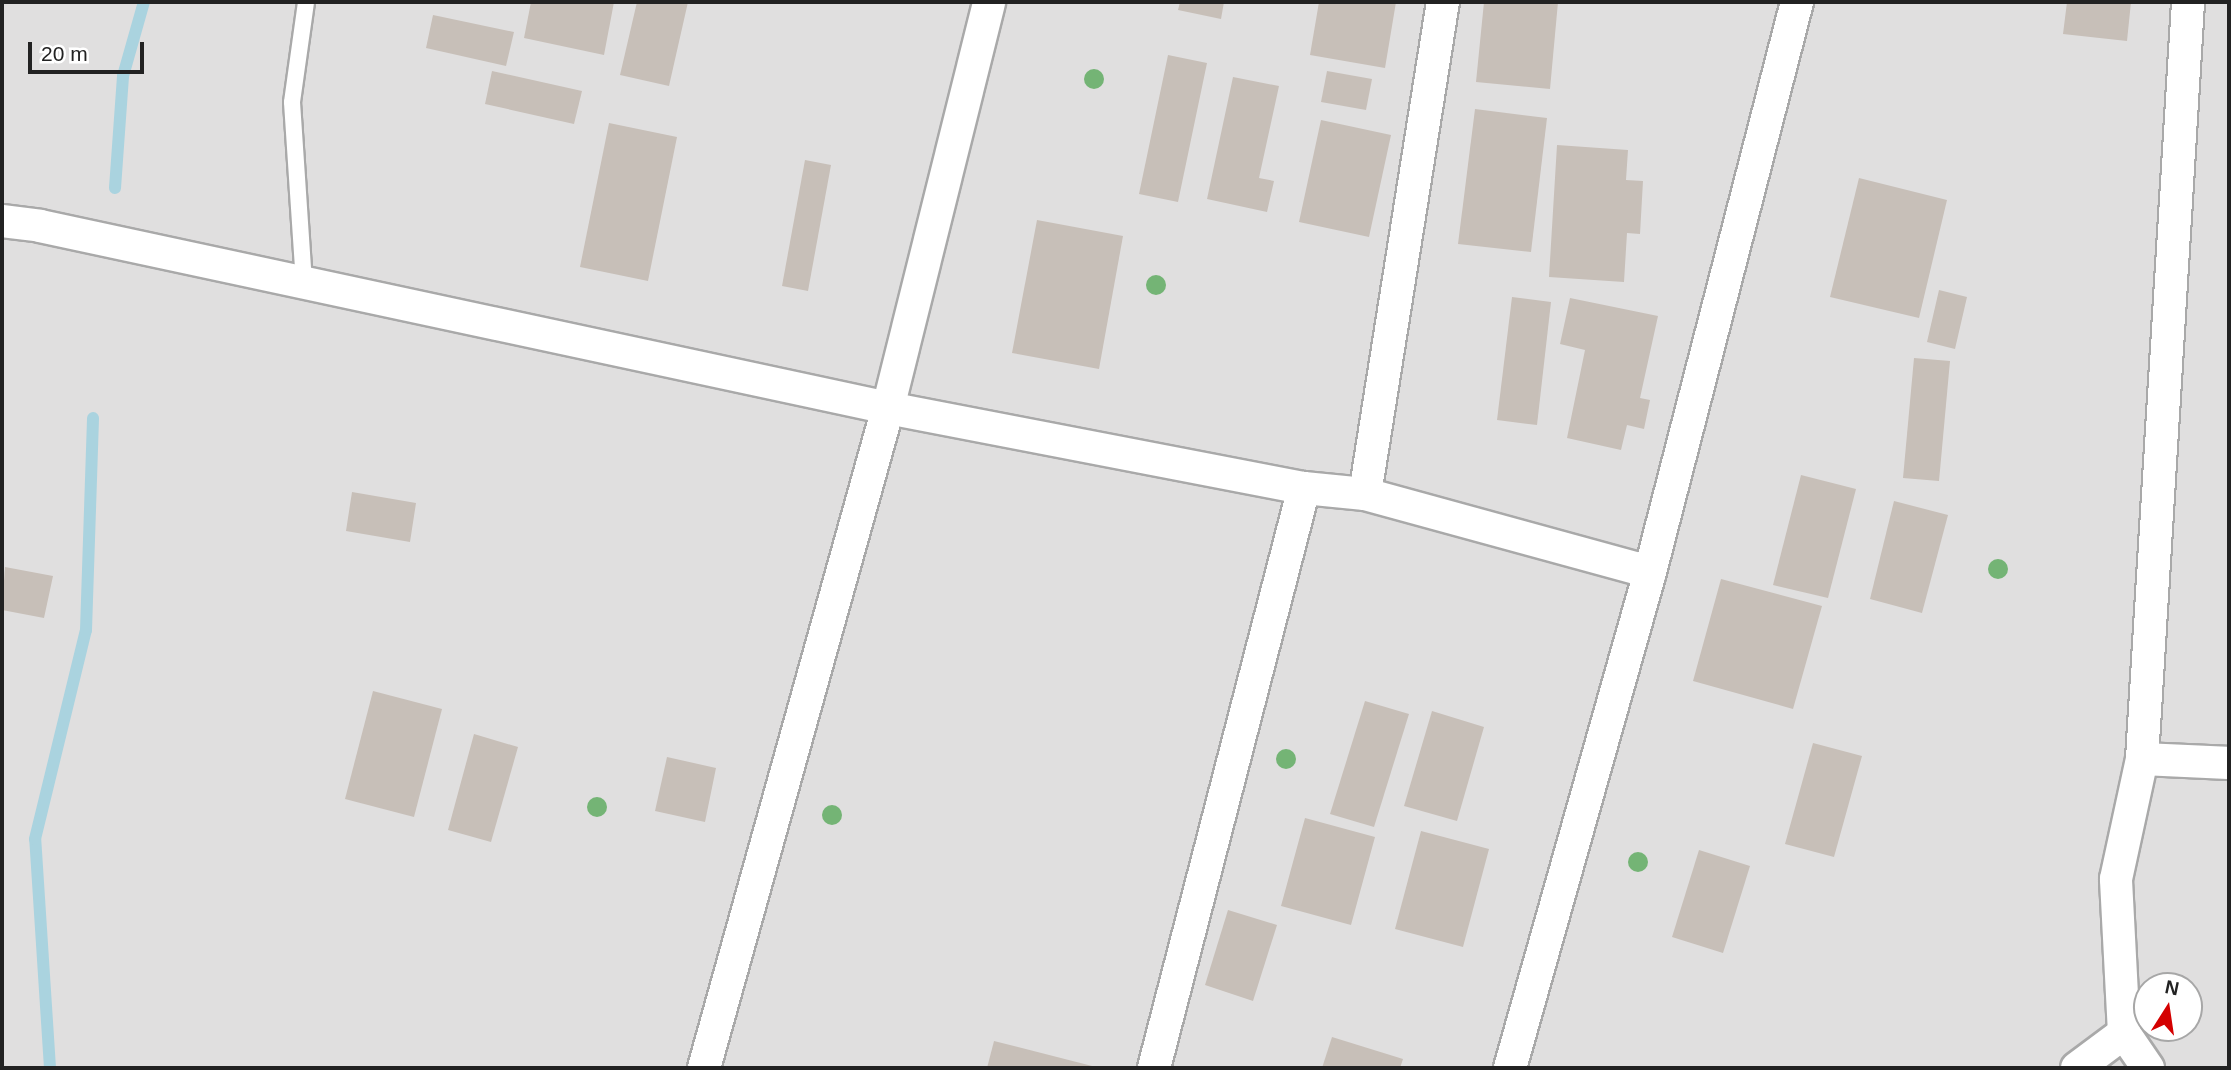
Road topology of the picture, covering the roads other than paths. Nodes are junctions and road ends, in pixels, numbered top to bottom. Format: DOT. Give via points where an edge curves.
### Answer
graph roads {
  1 [pos="306,2"];
  2 [pos="989,2"];
  3 [pos="1443,2"];
  4 [pos="1797,2"];
  5 [pos="2188,2"];
  6 [pos="2,221"];
  7 [pos="303,283"];
  8 [pos="888,408"];
  9 [pos="1304,488"];
  10 [pos="1365,494"];
  11 [pos="1650,572"];
  12 [pos="2142,758"];
  13 [pos="2229,763"];
  14 [pos="2124,1033"];
  15 [pos="704,1068"];
  16 [pos="1154,1068"];
  17 [pos="1510,1068"];
  18 [pos="2077,1068"];
  19 [pos="2148,1068"];
  1 -- 7 [label="lane" via="292,102"];
  2 -- 8 [label="street"];
  3 -- 10 [label="street"];
  4 -- 11 [label="street"];
  5 -- 12 [label="street"];
  6 -- 7 [label="street"];
  7 -- 8 [label="street"];
  8 -- 9 [label="street"];
  8 -- 15 [label="street"];
  9 -- 10 [label="street"];
  9 -- 16 [label="street"];
  10 -- 11 [label="street"];
  11 -- 17 [label="street"];
  12 -- 13 [label="street"];
  12 -- 14 [label="street" via="2116,879"];
  14 -- 18 [label="street"];
  14 -- 19 [label="street"];
}
